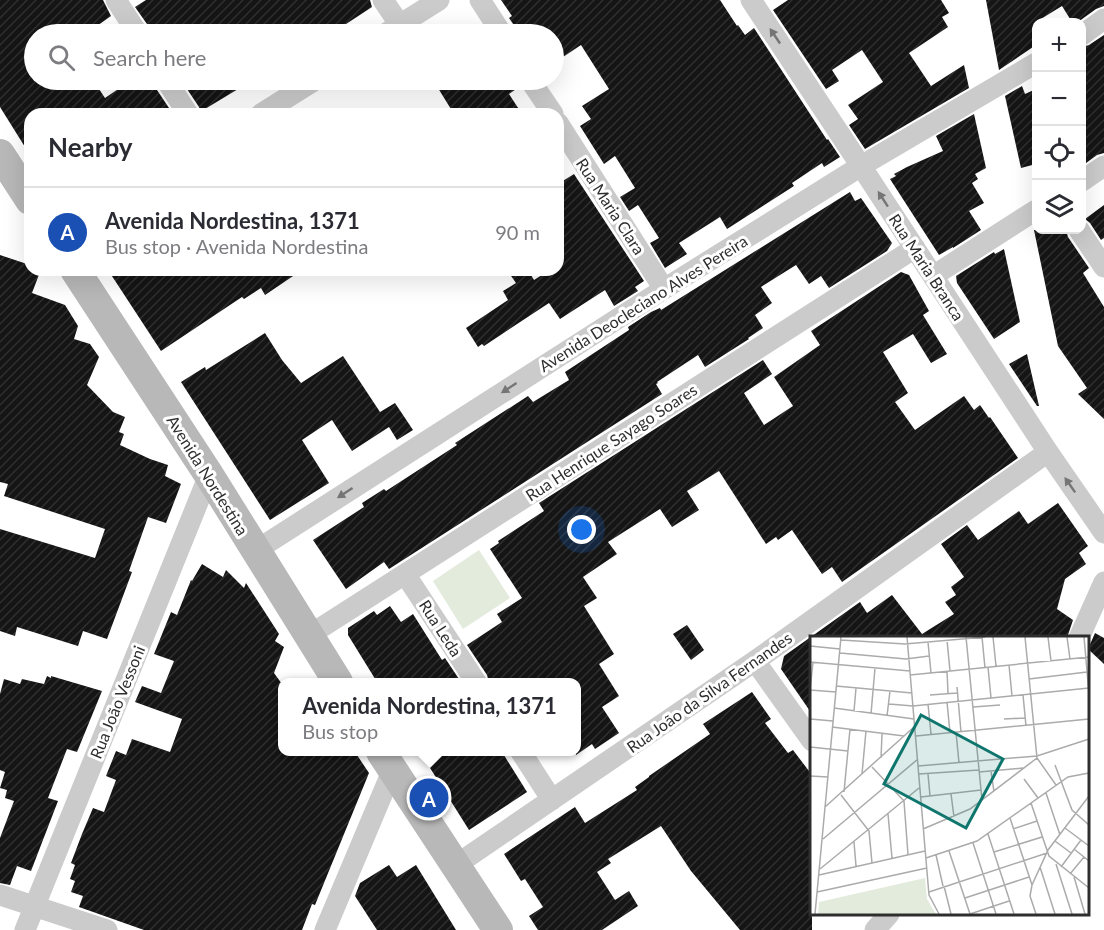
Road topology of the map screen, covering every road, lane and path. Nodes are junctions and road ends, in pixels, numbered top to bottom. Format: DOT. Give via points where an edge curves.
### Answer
graph roads {
  1 [pos="116,0"];
  2 [pos="384,0"];
  3 [pos="439,0"];
  4 [pos="480,0"];
  5 [pos="751,0"];
  6 [pos="1104,19"];
  7 [pos="132,24"];
  8 [pos="390,24"];
  9 [pos="401,24"];
  10 [pos="496,24"];
  11 [pos="1086,31"];
  12 [pos="1032,65"];
  13 [pos="172,90"];
  14 [pos="299,90"];
  15 [pos="537,90"];
  16 [pos="184,108"];
  17 [pos="271,108"];
  18 [pos="549,108"];
  19 [pos="564,132"];
  20 [pos="0,154"];
  21 [pos="861,166"];
  22 [pos="1104,166"];
  23 [pos="1083,180"];
  24 [pos="24,191"];
  25 [pos="1032,213"];
  26 [pos="1082,234"];
  27 [pos="915,248"];
  28 [pos="1104,267"];
  29 [pos="79,276"];
  30 [pos="933,276"];
  31 [pos="664,289"];
  32 [pos="1048,452"];
  33 [pos="209,475"];
  34 [pos="1104,533"];
  35 [pos="255,551"];
  36 [pos="405,574"];
  37 [pos="1104,582"];
  38 [pos="308,636"];
  39 [pos="1080,636"];
  40 [pos="755,661"];
  41 [pos="335,678"];
  42 [pos="473,678"];
  43 [pos="810,738"];
  44 [pos="524,756"];
  45 [pos="387,760"];
  46 [pos="552,800"];
  47 [pos="456,865"];
  48 [pos="0,895"];
  49 [pos="34,906"];
  50 [pos="888,915"];
  51 [pos="25,930"];
  52 [pos="107,930"];
  53 [pos="325,930"];
  54 [pos="498,930"];
  55 [pos="875,930"];
  1 -- 7 [label="street"];
  2 -- 8 [label="street"];
  3 -- 9 [label="street"];
  4 -- 10 [label="street"];
  21 -- 5 [label="street, Rua Maria Branca, one-way"];
  6 -- 11 [label="street"];
  12 -- 21 [label="street, Avenida Deocleciano Alves Pereira"];
  13 -- 16 [label="street"];
  14 -- 17 [label="street"];
  15 -- 18 [label="street"];
  19 -- 31 [label="street, Rua Maria Clara"];
  20 -- 24 [label="main road"];
  27 -- 21 [label="street, Rua Maria Branca, one-way"];
  21 -- 31 [label="street, Avenida Deocleciano Alves Pereira"];
  22 -- 23 [label="street"];
  25 -- 30 [label="street"];
  26 -- 28 [label="street"];
  27 -- 30 [label="street, Rua Maria Branca"];
  27 -- 36 [label="street, Rua Henrique Sayago Soares"];
  29 -- 33 [label="main road, Avenida Nordestina"];
  30 -- 32 [label="street, Rua Maria Branca"];
  31 -- 35 [label="street, Avenida Deocleciano Alves Pereira, one-way"];
  34 -- 32 [label="street, Rua Maria Branca, one-way"];
  32 -- 40 [label="street, Rua João da Silva Fernandes"];
  33 -- 35 [label="main road, Avenida Nordestina"];
  33 -- 49 [label="street, Rua João Vessoni"];
  35 -- 38 [label="main road, Avenida Nordestina"];
  36 -- 38 [label="street, Rua Henrique Sayago Soares"];
  36 -- 42 [label="street, Rua Leda"];
  37 -- 39 [label="street"];
  38 -- 41 [label="main road, Avenida Nordestina"];
  40 -- 43 [label="street"];
  40 -- 46 [label="street, Rua João da Silva Fernandes"];
  44 -- 46 [label="street"];
  45 -- 47 [label="main road"];
  45 -- 53 [label="street"];
  46 -- 47 [label="street, Rua João da Silva Fernandes"];
  47 -- 54 [label="main road"];
  48 -- 49 [label="street"];
  49 -- 51 [label="street, Rua João Vessoni"];
  49 -- 52 [label="street"];
  50 -- 55 [label="street"];
}
